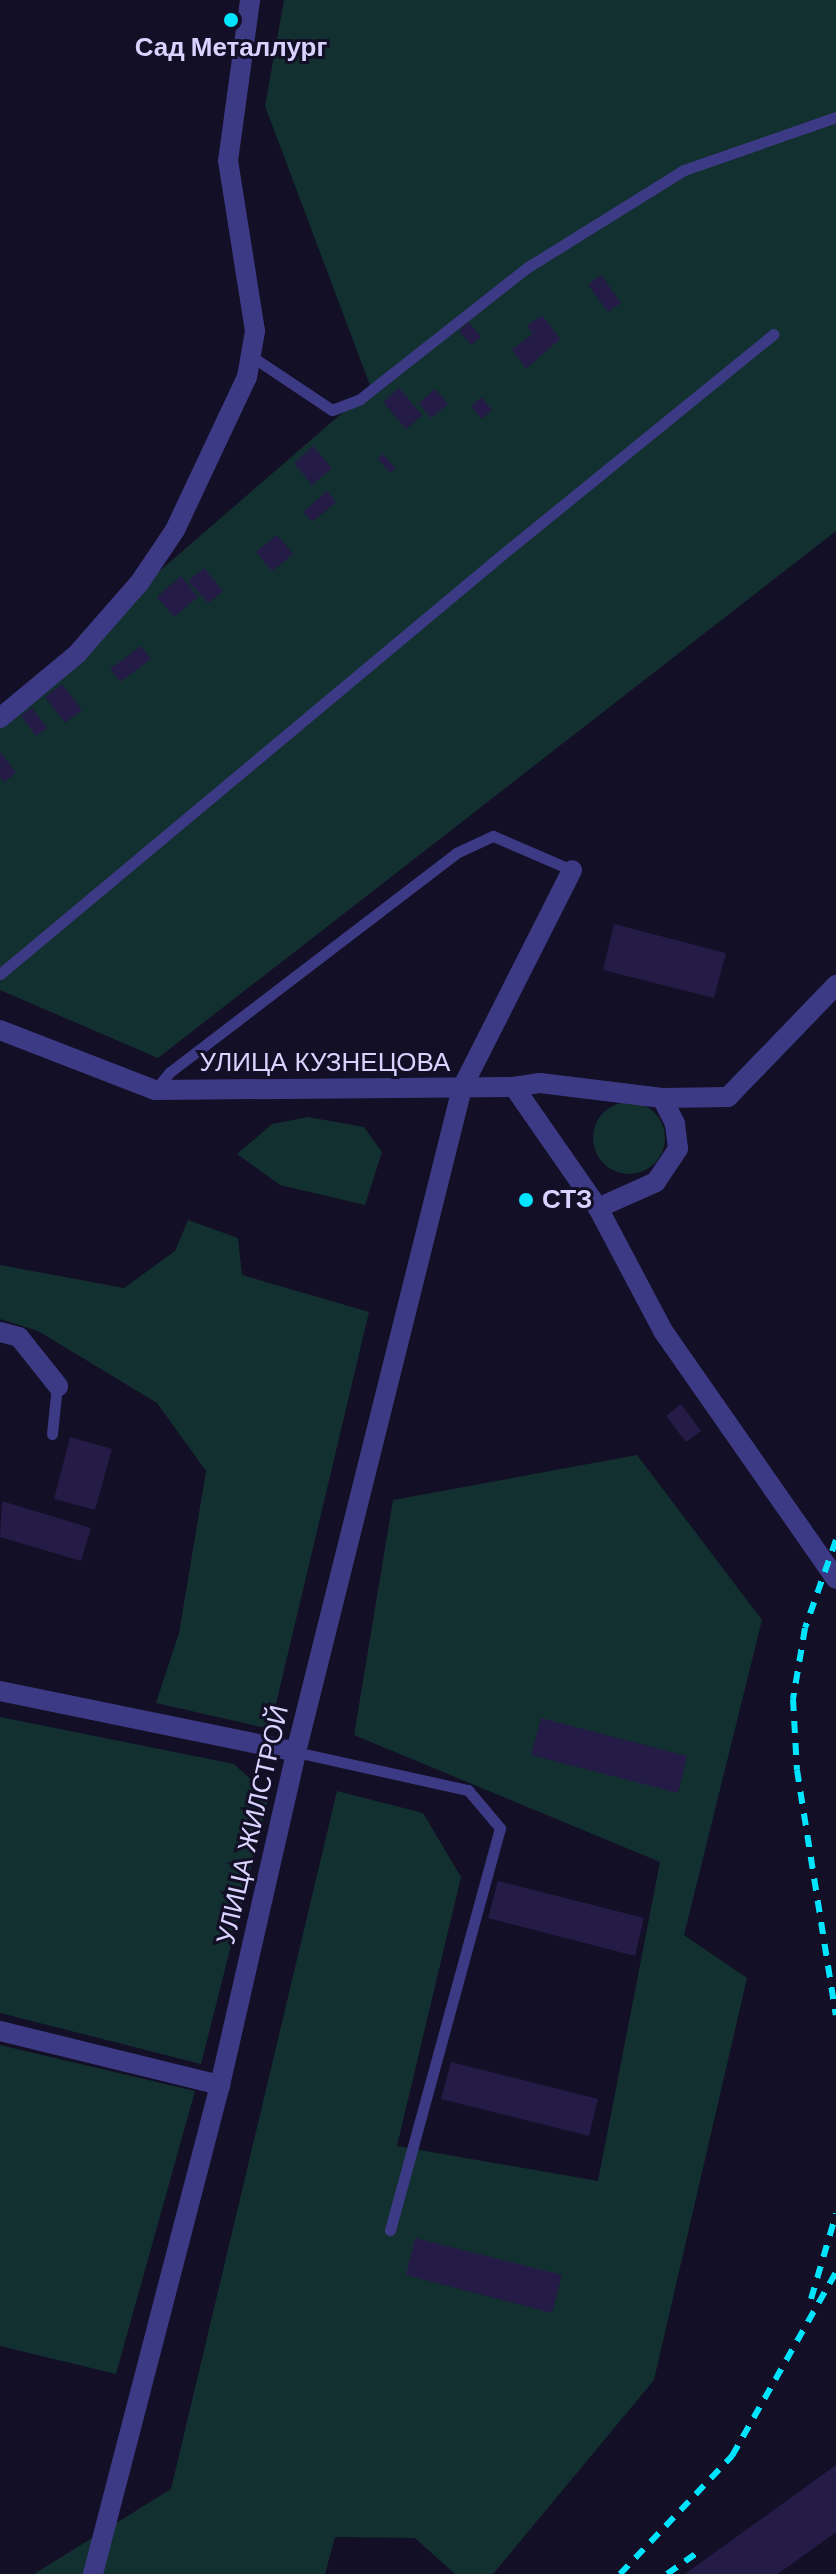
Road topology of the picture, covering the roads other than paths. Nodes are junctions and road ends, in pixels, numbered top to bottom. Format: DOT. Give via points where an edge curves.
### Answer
graph roads {
  1 [pos="250,0"];
  2 [pos="836,117"];
  3 [pos="774,334"];
  4 [pos="251,356"];
  5 [pos="0,718"];
  6 [pos="572,870"];
  7 [pos="0,974"];
  8 [pos="836,985"];
  9 [pos="0,1030"];
  10 [pos="514,1087"];
  11 [pos="462,1088"];
  12 [pos="155,1090"];
  13 [pos="662,1098"];
  14 [pos="598,1208"];
  15 [pos="0,1332"];
  16 [pos="52,1434"];
  17 [pos="836,1579"];
  18 [pos="0,1691"];
  19 [pos="296,1752"];
  20 [pos="0,2031"];
  21 [pos="220,2085"];
  22 [pos="390,2230"];
  23 [pos="93,2574"];
  1 -- 4 [label="street" via="228,161 255,331"];
  2 -- 4 [label="lane" via="684,170 528,267 360,399 332,410"];
  3 -- 7 [label="lane"];
  4 -- 5 [label="street" via="227,427 175,530 140,582 77,654"];
  6 -- 11 [label="street, УЛИЦА ЖИЛСТРОЙ"];
  6 -- 12 [label="lane" via="493,836 456,853 170,1072"];
  8 -- 13 [label="street, УЛИЦА КУЗНЕЦОВА" via="728,1097"];
  9 -- 12 [label="street, УЛИЦА КУЗНЕЦОВА"];
  10 -- 11 [label="street, УЛИЦА КУЗНЕЦОВА"];
  10 -- 13 [label="street, УЛИЦА КУЗНЕЦОВА" via="540,1083"];
  10 -- 14 [label="street"];
  11 -- 12 [label="street, УЛИЦА КУЗНЕЦОВА"];
  11 -- 19 [label="street, УЛИЦА ЖИЛСТРОЙ"];
  13 -- 14 [label="street" via="675,1124 678,1149 656,1182"];
  14 -- 17 [label="street" via="663,1331"];
  15 -- 16 [label="lane" via="19,1337 58,1386"];
  18 -- 19 [label="street"];
  19 -- 21 [label="street, УЛИЦА ЖИЛСТРОЙ"];
  19 -- 22 [label="lane" via="468,1790 500,1828"];
  20 -- 21 [label="street"];
  21 -- 23 [label="street, УЛИЦА ЖИЛСТРОЙ"];
}
